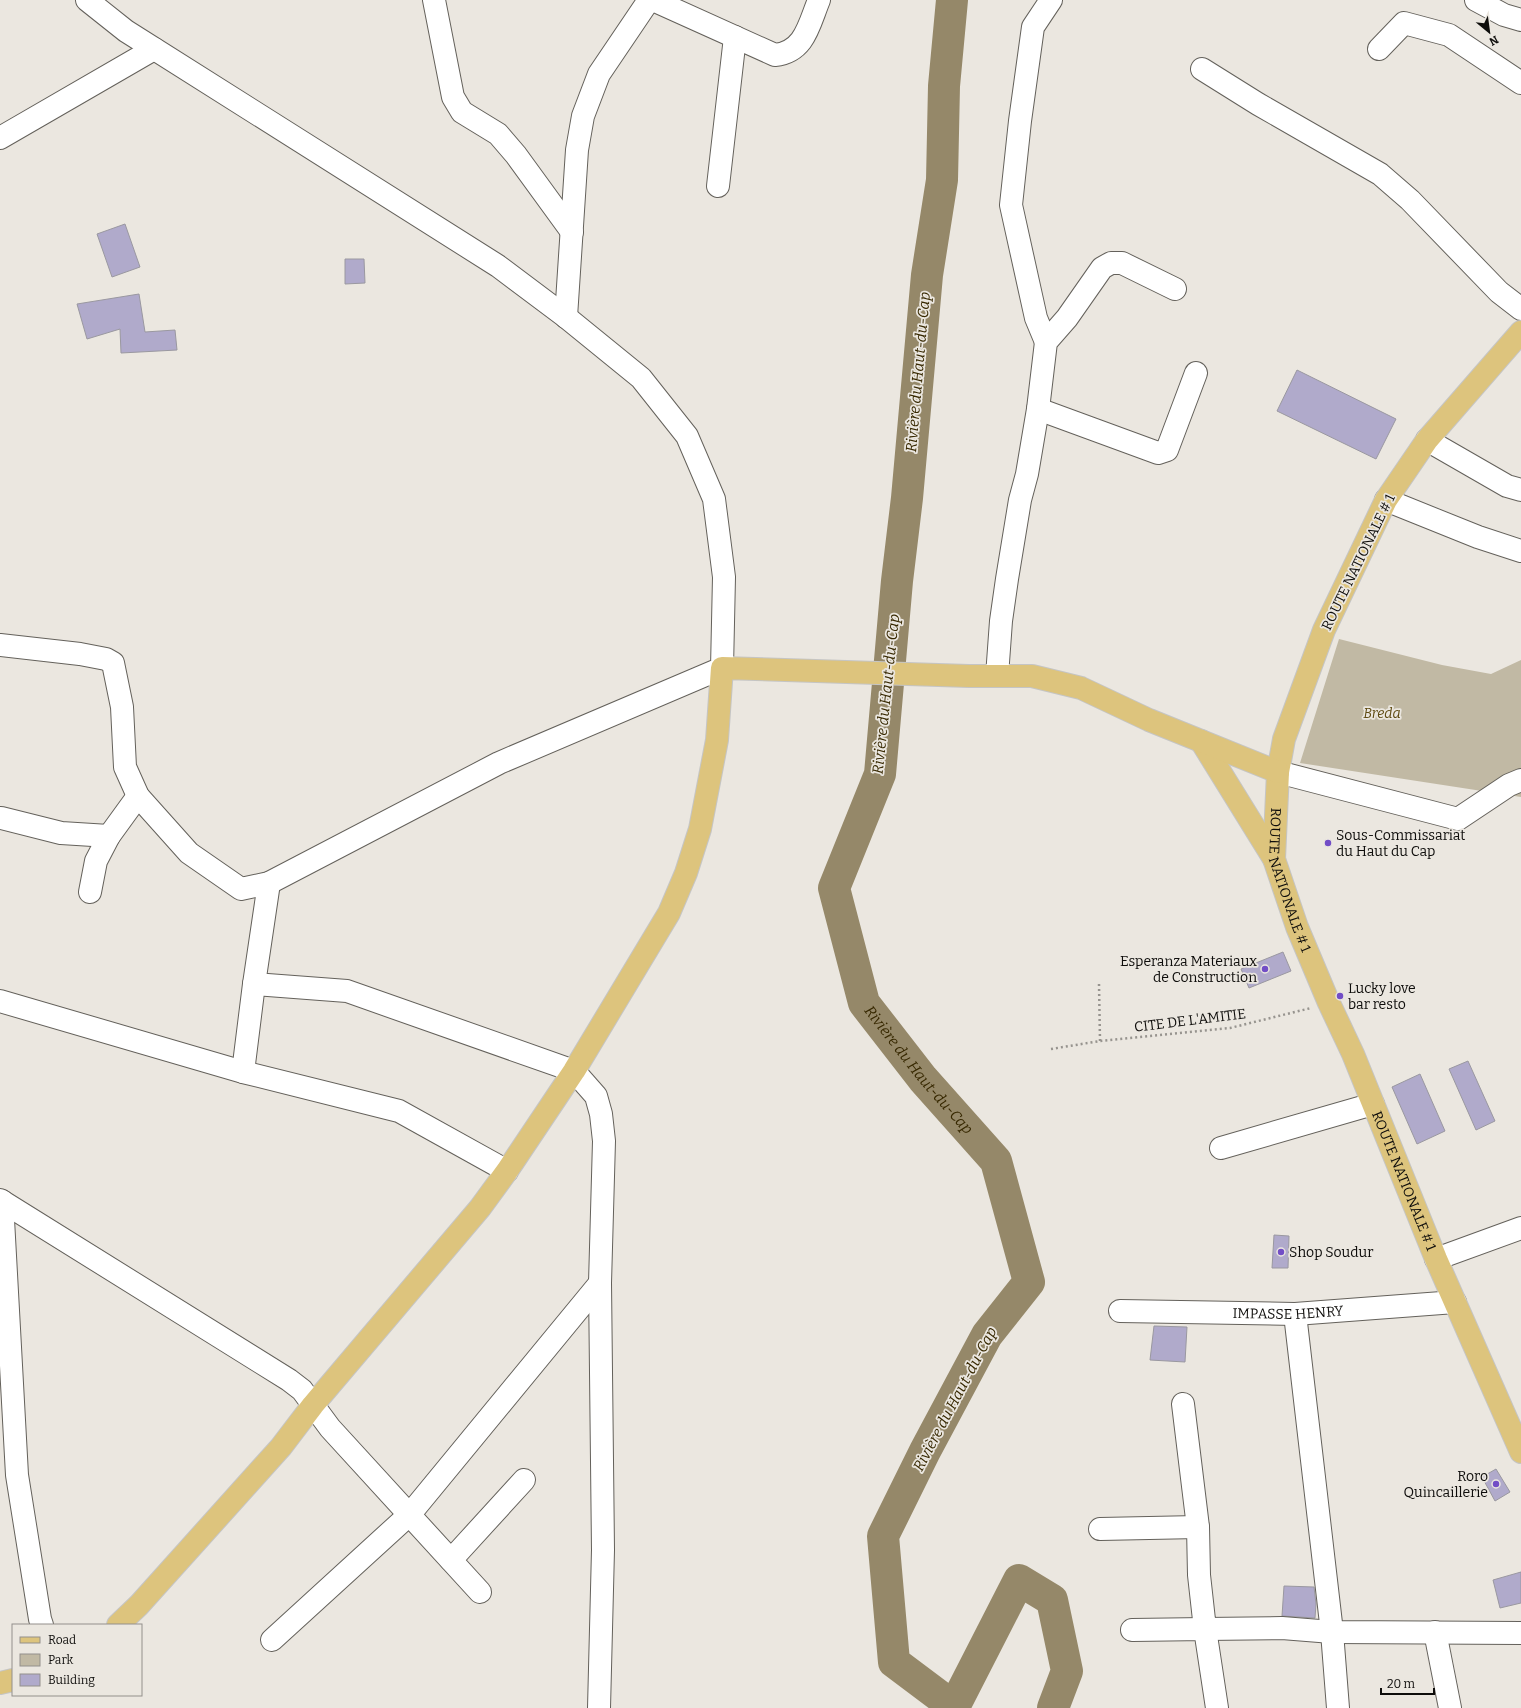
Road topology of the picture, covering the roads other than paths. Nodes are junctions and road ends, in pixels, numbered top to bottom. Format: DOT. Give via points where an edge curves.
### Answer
graph roads {
  1 [pos="87,0"];
  2 [pos="434,0"];
  3 [pos="649,0"];
  4 [pos="653,0"];
  5 [pos="818,0"];
  6 [pos="1052,0"];
  7 [pos="1476,0"];
  8 [pos="1521,20"];
  9 [pos="735,37"];
  10 [pos="154,49"];
  11 [pos="1379,49"];
  12 [pos="1202,69"];
  13 [pos="1521,83"];
  14 [pos="0,138"];
  15 [pos="718,186"];
  16 [pos="572,232"];
  17 [pos="1175,289"];
  18 [pos="1521,309"];
  19 [pos="566,317"];
  20 [pos="1521,332"];
  21 [pos="1046,342"];
  22 [pos="1196,373"];
  23 [pos="1038,409"];
  24 [pos="1427,440"];
  25 [pos="1521,490"];
  26 [pos="1386,500"];
  27 [pos="1521,551"];
  28 [pos="0,645"];
  29 [pos="722,668"];
  30 [pos="997,676"];
  31 [pos="1201,741"];
  32 [pos="1278,772"];
  33 [pos="1521,780"];
  34 [pos="138,796"];
  35 [pos="1,818"];
  36 [pos="109,836"];
  37 [pos="1274,859"];
  38 [pos="269,883"];
  39 [pos="90,892"];
  40 [pos="254,984"];
  41 [pos="0,1001"];
  42 [pos="574,1071"];
  43 [pos="243,1072"];
  44 [pos="1373,1104"];
  45 [pos="1221,1148"];
  46 [pos="507,1171"];
  47 [pos="1,1200"];
  48 [pos="1521,1228"];
  49 [pos="1436,1259"];
  50 [pos="600,1283"];
  51 [pos="1455,1302"];
  52 [pos="1120,1311"];
  53 [pos="1295,1314"];
  54 [pos="1183,1404"];
  55 [pos="313,1405"];
  56 [pos="1515,1421"];
  57 [pos="1521,1452"];
  58 [pos="9,1476"];
  59 [pos="524,1480"];
  60 [pos="410,1514"];
  61 [pos="1198,1527"];
  62 [pos="1100,1529"];
  63 [pos="451,1560"];
  64 [pos="480,1592"];
  65 [pos="42,1624"];
  66 [pos="119,1624"];
  67 [pos="1205,1629"];
  68 [pos="1132,1630"];
  69 [pos="1332,1632"];
  70 [pos="1435,1632"];
  71 [pos="1521,1633"];
  72 [pos="272,1640"];
  73 [pos="12,1680"];
  74 [pos="0,1683"];
  75 [pos="599,1708"];
  76 [pos="1217,1708"];
  77 [pos="1338,1708"];
  78 [pos="1450,1708"];
  1 -- 10 [label="street"];
  2 -- 16 [label="street" via="449,82 456,102 462,112 498,134"];
  3 -- 16 [label="street" via="599,74 584,116 577,150"];
  4 -- 9 [label="street"];
  5 -- 9 [label="street" via="797,48 786,54 775,55"];
  6 -- 21 [label="street" via="1033,28 1011,205 1036,318"];
  7 -- 8 [label="street" via="1504,15"];
  9 -- 15 [label="street"];
  10 -- 14 [label="street"];
  10 -- 19 [label="street" via="498,266"];
  11 -- 13 [label="street" via="1404,23 1449,35"];
  12 -- 18 [label="street" via="1380,174 1410,200 1499,292"];
  16 -- 19 [label="street"];
  17 -- 21 [label="street" via="1122,263 1111,263 1102,268 1068,318"];
  19 -- 29 [label="street" via="641,378 687,436 714,499 724,577"];
  20 -- 24 [label="main road, ROUTE NATIONALE # 1"];
  21 -- 23 [label="street"];
  22 -- 23 [label="street" via="1167,450 1158,453"];
  23 -- 30 [label="street" via="1007,578"];
  24 -- 25 [label="street" via="1507,486"];
  24 -- 26 [label="main road, ROUTE NATIONALE # 1"];
  26 -- 27 [label="street" via="1478,537"];
  26 -- 32 [label="main road, ROUTE NATIONALE # 1" via="1324,630 1284,739"];
  28 -- 34 [label="street" via="80,654 106,659 113,663 122,707 125,767"];
  29 -- 30 [label="main road"];
  29 -- 38 [label="street" via="499,763"];
  29 -- 42 [label="main road" via="717,740 700,829 686,873 669,913"];
  30 -- 31 [label="main road" via="1032,676 1081,688"];
  31 -- 32 [label="main road"];
  31 -- 37 [label="main road"];
  32 -- 33 [label="street" via="1458,819 1509,785"];
  32 -- 37 [label="main road, ROUTE NATIONALE # 1"];
  34 -- 36 [label="street"];
  34 -- 38 [label="street" via="189,853 241,889"];
  35 -- 36 [label="street" via="61,833"];
  36 -- 39 [label="street" via="96,861"];
  37 -- 44 [label="main road, ROUTE NATIONALE # 1" via="1297,927"];
  38 -- 40 [label="street"];
  40 -- 42 [label="street" via="347,992"];
  40 -- 43 [label="street"];
  41 -- 43 [label="street"];
  42 -- 46 [label="main road"];
  42 -- 50 [label="street" via="596,1096 603,1127"];
  43 -- 46 [label="street" via="399,1111"];
  44 -- 45 [label="street"];
  44 -- 49 [label="main road, ROUTE NATIONALE # 1"];
  46 -- 55 [label="main road" via="442,1254"];
  47 -- 55 [label="street" via="289,1380 302,1390"];
  47 -- 58 [label="street"];
  48 -- 49 [label="street"];
  49 -- 51 [label="main road, ROUTE NATIONALE # 1"];
  50 -- 60 [label="street"];
  50 -- 75 [label="street" via="603,1550"];
  51 -- 53 [label="street, IMPASSE HENRY"];
  51 -- 56 [label="main road, ROUTE NATIONALE # 1"];
  52 -- 53 [label="street, IMPASSE HENRY"];
  53 -- 69 [label="street"];
  54 -- 61 [label="street"];
  55 -- 60 [label="street" via="330,1428"];
  55 -- 66 [label="main road" via="276,1453"];
  56 -- 57 [label="main road, ROUTE NATIONALE # 1"];
  58 -- 65 [label="street"];
  59 -- 63 [label="street"];
  60 -- 63 [label="street"];
  60 -- 72 [label="street"];
  61 -- 62 [label="street"];
  61 -- 67 [label="street" via="1199,1575"];
  63 -- 64 [label="street"];
  67 -- 68 [label="street"];
  67 -- 69 [label="street" via="1282,1628"];
  67 -- 76 [label="street"];
  69 -- 70 [label="street"];
  69 -- 77 [label="street"];
  70 -- 71 [label="street"];
  70 -- 78 [label="street"];
  73 -- 74 [label="main road"];
}
